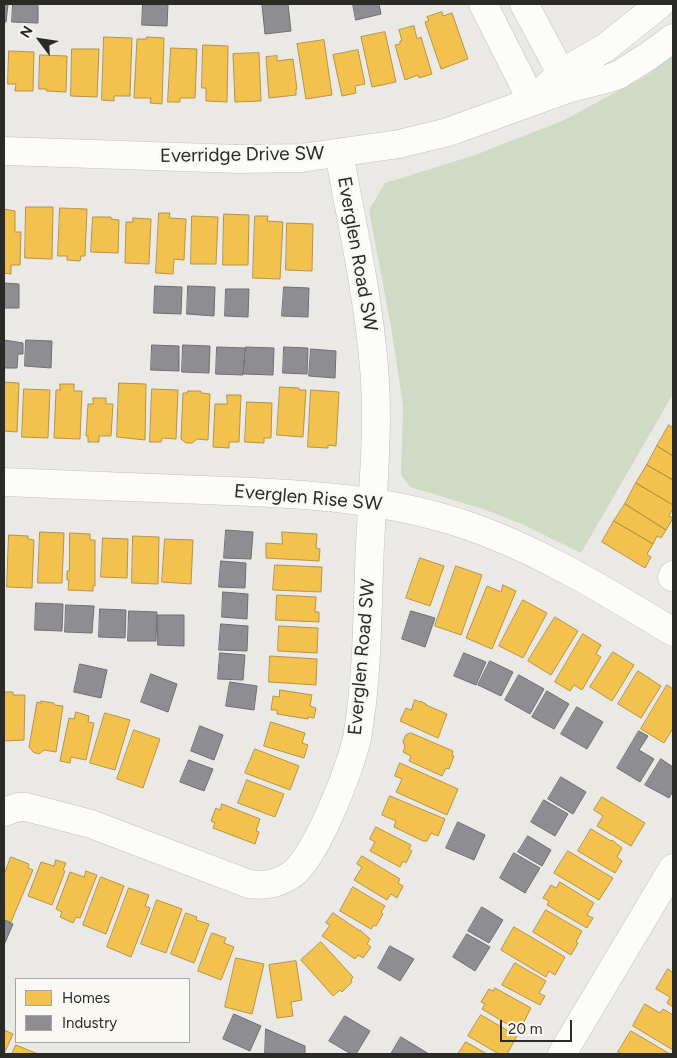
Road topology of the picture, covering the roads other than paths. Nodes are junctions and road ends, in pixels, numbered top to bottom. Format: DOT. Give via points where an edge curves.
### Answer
graph roads {
  1 [pos="482,4"];
  2 [pos="524,4"];
  3 [pos="660,4"];
  4 [pos="673,38"];
  5 [pos="564,81"];
  6 [pos="532,101"];
  7 [pos="4,151"];
  8 [pos="339,153"];
  9 [pos="4,482"];
  10 [pos="372,502"];
  11 [pos="673,632"];
  12 [pos="4,812"];
  13 [pos="673,868"];
  14 [pos="562,1054"];
  1 -- 6 [label="street"];
  2 -- 5 [label="street"];
  3 -- 5 [label="street, Everridge Drive SW"];
  4 -- 5 [label="street, Everridge Drive SW" via="620,74 602,81"];
  5 -- 6 [label="street, Everridge Drive SW"];
  6 -- 8 [label="street, Everridge Drive SW" via="448,132 399,144"];
  7 -- 8 [label="street, Everridge Drive SW" via="239,159 301,158"];
  8 -- 10 [label="street, Everglen Road SW" via="363,283 374,368 376,424"];
  9 -- 10 [label="street, Everglen Rise SW" via="318,495"];
  10 -- 11 [label="street, Everglen Rise SW" via="440,517 484,531 579,578"];
  10 -- 12 [label="street, Everglen Road SW" via="364,664 356,740 328,819 292,875 274,884 249,884 91,824 26,807"];
  13 -- 14 [label="street"];
}
